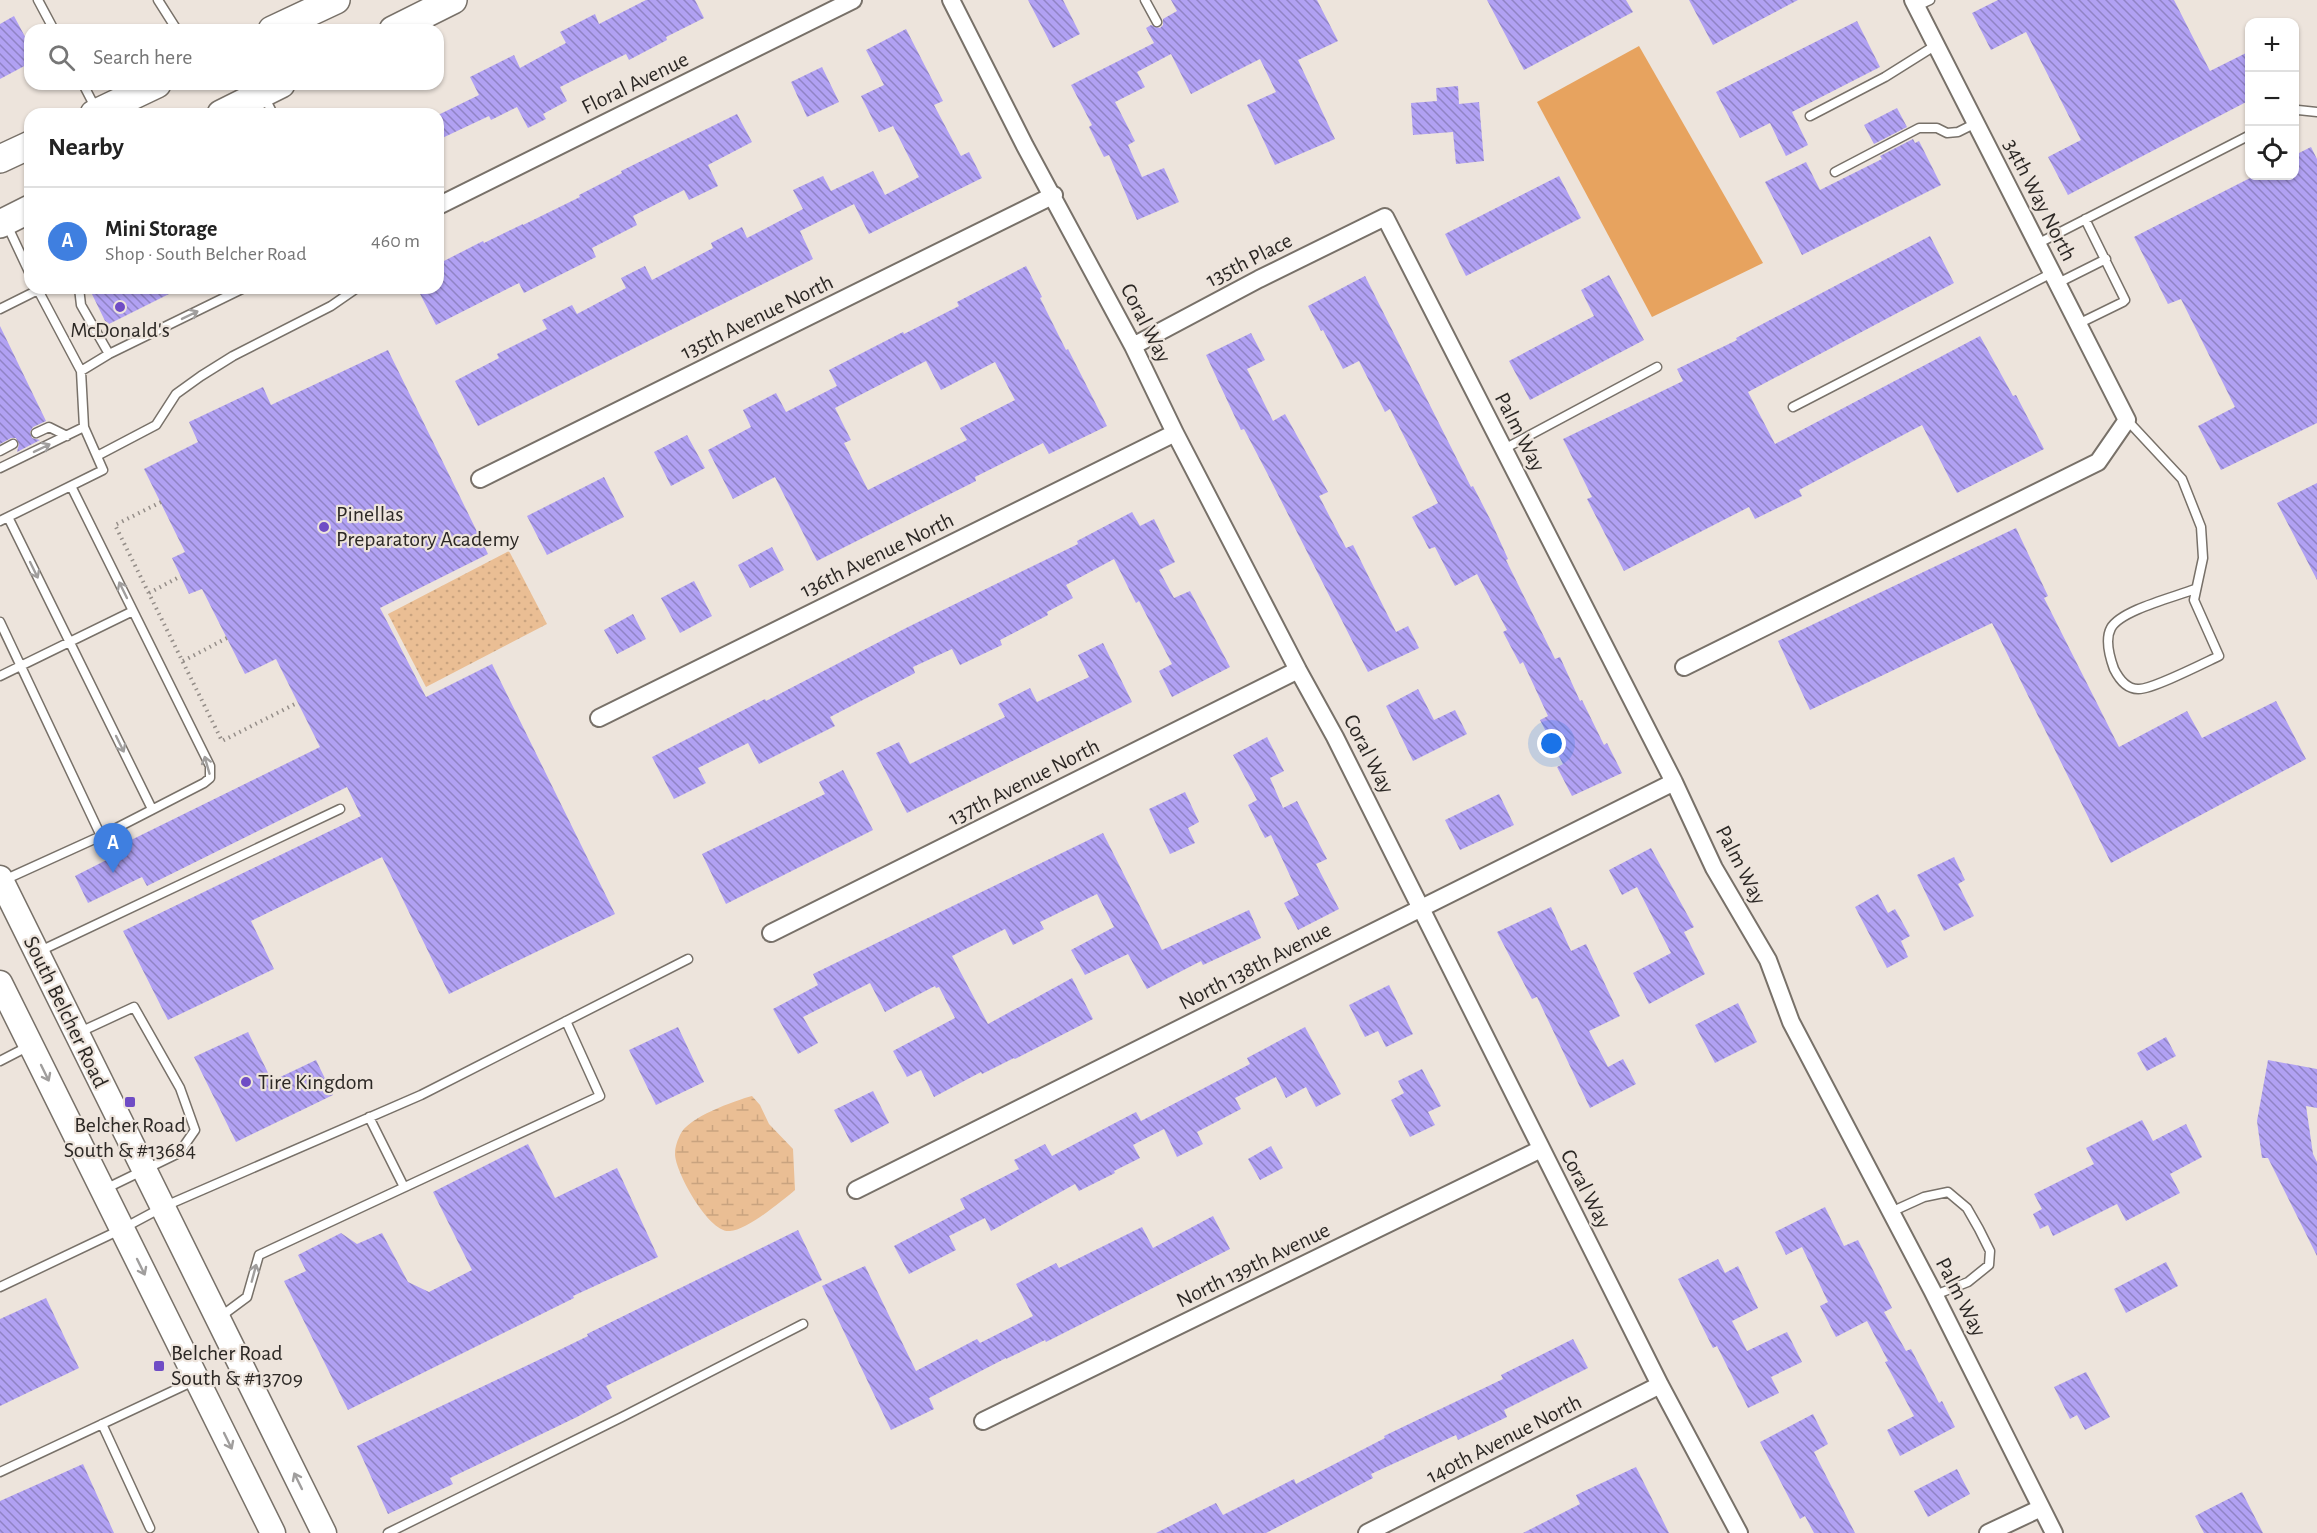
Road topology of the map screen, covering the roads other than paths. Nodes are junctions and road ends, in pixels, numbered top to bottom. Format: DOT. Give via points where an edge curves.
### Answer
graph roads {
  1 [pos="38,0"];
  2 [pos="158,0"];
  3 [pos="453,0"];
  4 [pos="853,0"];
  5 [pos="951,0"];
  6 [pos="1145,0"];
  7 [pos="330,1"];
  8 [pos="1920,2"];
  9 [pos="1157,22"];
  10 [pos="51,24"];
  11 [pos="173,24"];
  12 [pos="284,24"];
  13 [pos="405,24"];
  14 [pos="1936,45"];
  15 [pos="86,90"];
  16 [pos="144,90"];
  17 [pos="272,97"];
  18 [pos="94,108"];
  19 [pos="107,108"];
  20 [pos="239,108"];
  21 [pos="2299,110"];
  22 [pos="2317,112"];
  23 [pos="1810,116"];
  24 [pos="1976,123"];
  25 [pos="2245,138"];
  26 [pos="24,148"];
  27 [pos="0,159"];
  28 [pos="1834,172"];
  29 [pos="1054,195"];
  30 [pos="444,203"];
  31 [pos="24,212"];
  32 [pos="1385,217"];
  33 [pos="2085,219"];
  34 [pos="3,223"];
  35 [pos="2037,243"];
  36 [pos="2106,259"];
  37 [pos="24,262"];
  38 [pos="2055,278"];
  39 [pos="30,294"];
  40 [pos="42,294"];
  41 [pos="80,294"];
  42 [pos="232,294"];
  43 [pos="348,294"];
  44 [pos="0,309"];
  45 [pos="2078,324"];
  46 [pos="1133,346"];
  47 [pos="109,354"];
  48 [pos="1657,367"];
  49 [pos="81,371"];
  50 [pos="1793,407"];
  51 [pos="2127,420"];
  52 [pos="84,427"];
  53 [pos="36,433"];
  54 [pos="1175,433"];
  55 [pos="67,436"];
  56 [pos="13,444"];
  57 [pos="1504,449"];
  58 [pos="0,451"];
  59 [pos="97,456"];
  60 [pos="0,468"];
  61 [pos="480,479"];
  62 [pos="71,486"];
  63 [pos="4,519"];
  64 [pos="2195,589"];
  65 [pos="133,611"];
  66 [pos="0,622"];
  67 [pos="70,642"];
  68 [pos="21,667"];
  69 [pos="1684,667"];
  70 [pos="1298,670"];
  71 [pos="0,676"];
  72 [pos="599,718"];
  73 [pos="1674,782"];
  74 [pos="152,809"];
  75 [pos="339,809"];
  76 [pos="101,836"];
  77 [pos="0,880"];
  78 [pos="1421,908"];
  79 [pos="771,933"];
  80 [pos="37,953"];
  81 [pos="688,958"];
  82 [pos="0,983"];
  83 [pos="566,1021"];
  84 [pos="77,1034"];
  85 [pos="31,1045"];
  86 [pos="0,1061"];
  87 [pos="369,1118"];
  88 [pos="1541,1149"];
  89 [pos="144,1169"];
  90 [pos="404,1187"];
  91 [pos="103,1190"];
  92 [pos="856,1190"];
  93 [pos="163,1207"];
  94 [pos="1891,1212"];
  95 [pos="122,1229"];
  96 [pos="0,1287"];
  97 [pos="1935,1295"];
  98 [pos="218,1318"];
  99 [pos="803,1324"];
  100 [pos="197,1380"];
  101 [pos="1660,1385"];
  102 [pos="983,1421"];
  103 [pos="102,1424"];
  104 [pos="0,1472"];
  105 [pos="2041,1508"];
  106 [pos="150,1528"];
  107 [pos="273,1533"];
  108 [pos="324,1533"];
  109 [pos="388,1533"];
  110 [pos="1367,1533"];
  111 [pos="1739,1533"];
  112 [pos="1988,1533"];
  113 [pos="2054,1533"];
  1 -- 10 [label="lane"];
  2 -- 11 [label="lane"];
  3 -- 13 [label="main road"];
  4 -- 30 [label="street, Floral Avenue"];
  5 -- 29 [label="street, Coral Way"];
  6 -- 9 [label="lane"];
  7 -- 12 [label="main road"];
  8 -- 14 [label="street, 34th Way North"];
  14 -- 23 [label="lane"];
  14 -- 24 [label="street, 34th Way North"];
  15 -- 18 [label="lane"];
  16 -- 19 [label="main road"];
  17 -- 20 [label="main road"];
  21 -- 22 [label="lane"];
  24 -- 28 [label="lane" via="1947,133 1937,128 1919,128"];
  24 -- 35 [label="street, 34th Way North"];
  25 -- 33 [label="lane"];
  26 -- 27 [label="main road"];
  29 -- 46 [label="street, Coral Way"];
  29 -- 61 [label="street, 135th Avenue North"];
  31 -- 34 [label="main road"];
  32 -- 46 [label="street, 135th Place"];
  32 -- 57 [label="street, Palm Way"];
  33 -- 35 [label="lane"];
  33 -- 36 [label="lane"];
  34 -- 37 [label="lane"];
  35 -- 38 [label="street, 34th Way North"];
  36 -- 38 [label="lane"];
  36 -- 45 [label="lane" via="2125,300"];
  38 -- 45 [label="street, 34th Way North"];
  38 -- 50 [label="lane"];
  39 -- 44 [label="lane"];
  40 -- 49 [label="lane"];
  41 -- 47 [label="lane" via="81,304"];
  47 -- 42 [label="lane, one-way"];
  43 -- 59 [label="lane" via="201,376 176,394 156,425"];
  45 -- 51 [label="street, 34th Way North"];
  46 -- 54 [label="street, Coral Way"];
  47 -- 49 [label="lane"];
  48 -- 57 [label="lane"];
  49 -- 52 [label="lane"];
  51 -- 64 [label="lane" via="2182,479 2201,527 2203,558"];
  51 -- 69 [label="street" via="2098,462"];
  52 -- 55 [label="lane"];
  52 -- 59 [label="lane"];
  53 -- 55 [label="lane" via="49,427"];
  54 -- 70 [label="street, Coral Way"];
  54 -- 72 [label="street, 136th Avenue North"];
  60 -- 55 [label="lane, one-way"];
  56 -- 58 [label="lane"];
  57 -- 73 [label="street, Palm Way"];
  59 -- 62 [label="lane" via="103,470"];
  62 -- 63 [label="lane"];
  65 -- 62 [label="lane, one-way"];
  63 -- 67 [label="lane, one-way"];
  64 -- 64 [label="lane" via="2194,600 2219,656 2138,690 2124,685 2108,646 2111,628 2123,616"];
  65 -- 67 [label="lane"];
  74 -- 65 [label="lane, one-way" via="204,783 210,778 210,766"];
  66 -- 68 [label="lane"];
  67 -- 68 [label="lane"];
  67 -- 74 [label="lane, one-way"];
  68 -- 71 [label="lane"];
  68 -- 76 [label="lane"];
  70 -- 78 [label="street, Coral Way"];
  70 -- 79 [label="street, 137th Avenue North"];
  73 -- 78 [label="street, North 138th Avenue"];
  73 -- 94 [label="street, Palm Way" via="1714,868 1768,960 1791,1022"];
  74 -- 76 [label="lane"];
  75 -- 80 [label="lane"];
  76 -- 77 [label="lane"];
  77 -- 80 [label="main road, South Belcher Road"];
  78 -- 88 [label="street, Coral Way"];
  78 -- 92 [label="street, North 138th Avenue"];
  80 -- 84 [label="main road, South Belcher Road"];
  81 -- 83 [label="lane"];
  82 -- 85 [label="main road, South Belcher Road"];
  83 -- 87 [label="lane"];
  83 -- 90 [label="lane" via="600,1096"];
  84 -- 89 [label="main road, South Belcher Road"];
  84 -- 89 [label="lane" via="134,1007 180,1088 195,1130 179,1153"];
  85 -- 86 [label="lane"];
  85 -- 91 [label="main road, South Belcher Road, one-way"];
  87 -- 90 [label="lane"];
  87 -- 93 [label="lane"];
  88 -- 101 [label="street, Coral Way"];
  88 -- 102 [label="street, North 139th Avenue"];
  89 -- 91 [label="lane"];
  89 -- 93 [label="main road, South Belcher Road"];
  98 -- 90 [label="lane, one-way" via="247,1298 259,1255"];
  91 -- 95 [label="main road, South Belcher Road"];
  93 -- 95 [label="lane"];
  93 -- 98 [label="main road, South Belcher Road"];
  94 -- 97 [label="street, Palm Way"];
  94 -- 97 [label="lane" via="1924,1197 1948,1192 1967,1208 1979,1229 1990,1251 1989,1265 1968,1282"];
  95 -- 96 [label="lane"];
  95 -- 100 [label="main road, South Belcher Road, one-way"];
  97 -- 105 [label="street, Palm Way"];
  108 -- 98 [label="main road, South Belcher Road, one-way"];
  99 -- 109 [label="lane"];
  100 -- 103 [label="lane"];
  100 -- 107 [label="main road, South Belcher Road, one-way"];
  101 -- 110 [label="street, 140th Avenue North"];
  101 -- 111 [label="street, Coral Way"];
  103 -- 104 [label="lane"];
  103 -- 106 [label="lane"];
  105 -- 112 [label="street"];
  105 -- 113 [label="street, Palm Way"];
}
